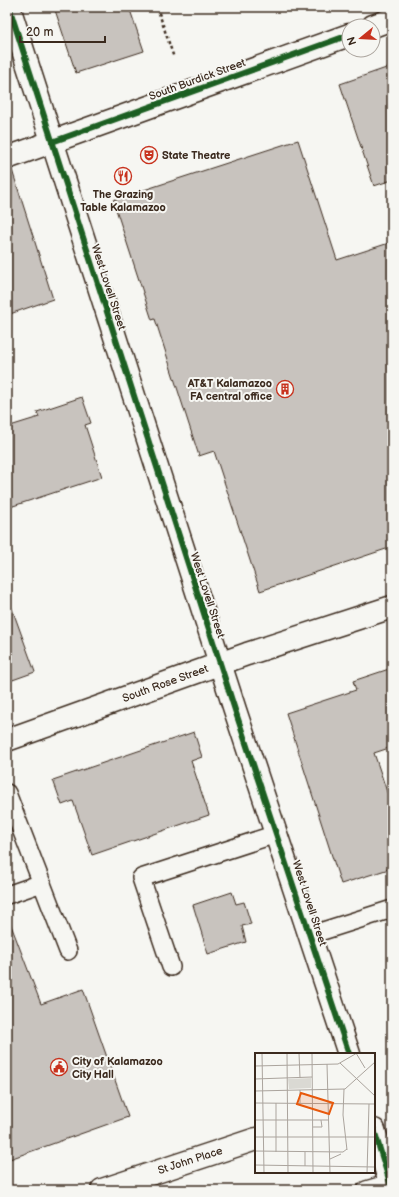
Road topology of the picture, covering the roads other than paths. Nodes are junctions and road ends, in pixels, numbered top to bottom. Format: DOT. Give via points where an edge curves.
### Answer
graph roads {
  1 [pos="9,7"];
  2 [pos="392,19"];
  3 [pos="381,23"];
  4 [pos="341,38"];
  5 [pos="52,142"];
  6 [pos="7,158"];
  7 [pos="392,607"];
  8 [pos="220,664"];
  9 [pos="7,740"];
  10 [pos="7,793"];
  11 [pos="276,834"];
  12 [pos="42,883"];
  13 [pos="7,895"];
  14 [pos="392,909"];
  15 [pos="310,935"];
  16 [pos="68,951"];
  17 [pos="170,967"];
  18 [pos="349,1053"];
  19 [pos="375,1133"];
  20 [pos="255,1138"];
  21 [pos="391,1186"];
  22 [pos="102,1190"];
  23 [pos="366,1190"];
  1 -- 5 [label="street, West Lovell Street"];
  2 -- 3 [label="street"];
  4 -- 5 [label="street, South Burdick Street"];
  5 -- 6 [label="street, South Burdick Street"];
  5 -- 8 [label="street, West Lovell Street"];
  7 -- 8 [label="street, South Rose Street"];
  8 -- 9 [label="street, South Rose Street"];
  8 -- 11 [label="street, West Lovell Street"];
  10 -- 12 [label="lane"];
  11 -- 15 [label="street, West Lovell Street"];
  11 -- 17 [label="lane" via="141,878"];
  12 -- 13 [label="lane"];
  12 -- 16 [label="lane"];
  14 -- 15 [label="lane"];
  15 -- 18 [label="street, West Lovell Street"];
  19 -- 21 [label="street"];
  20 -- 22 [label="street, St John Place"];
  21 -- 23 [label="lane"];
}
